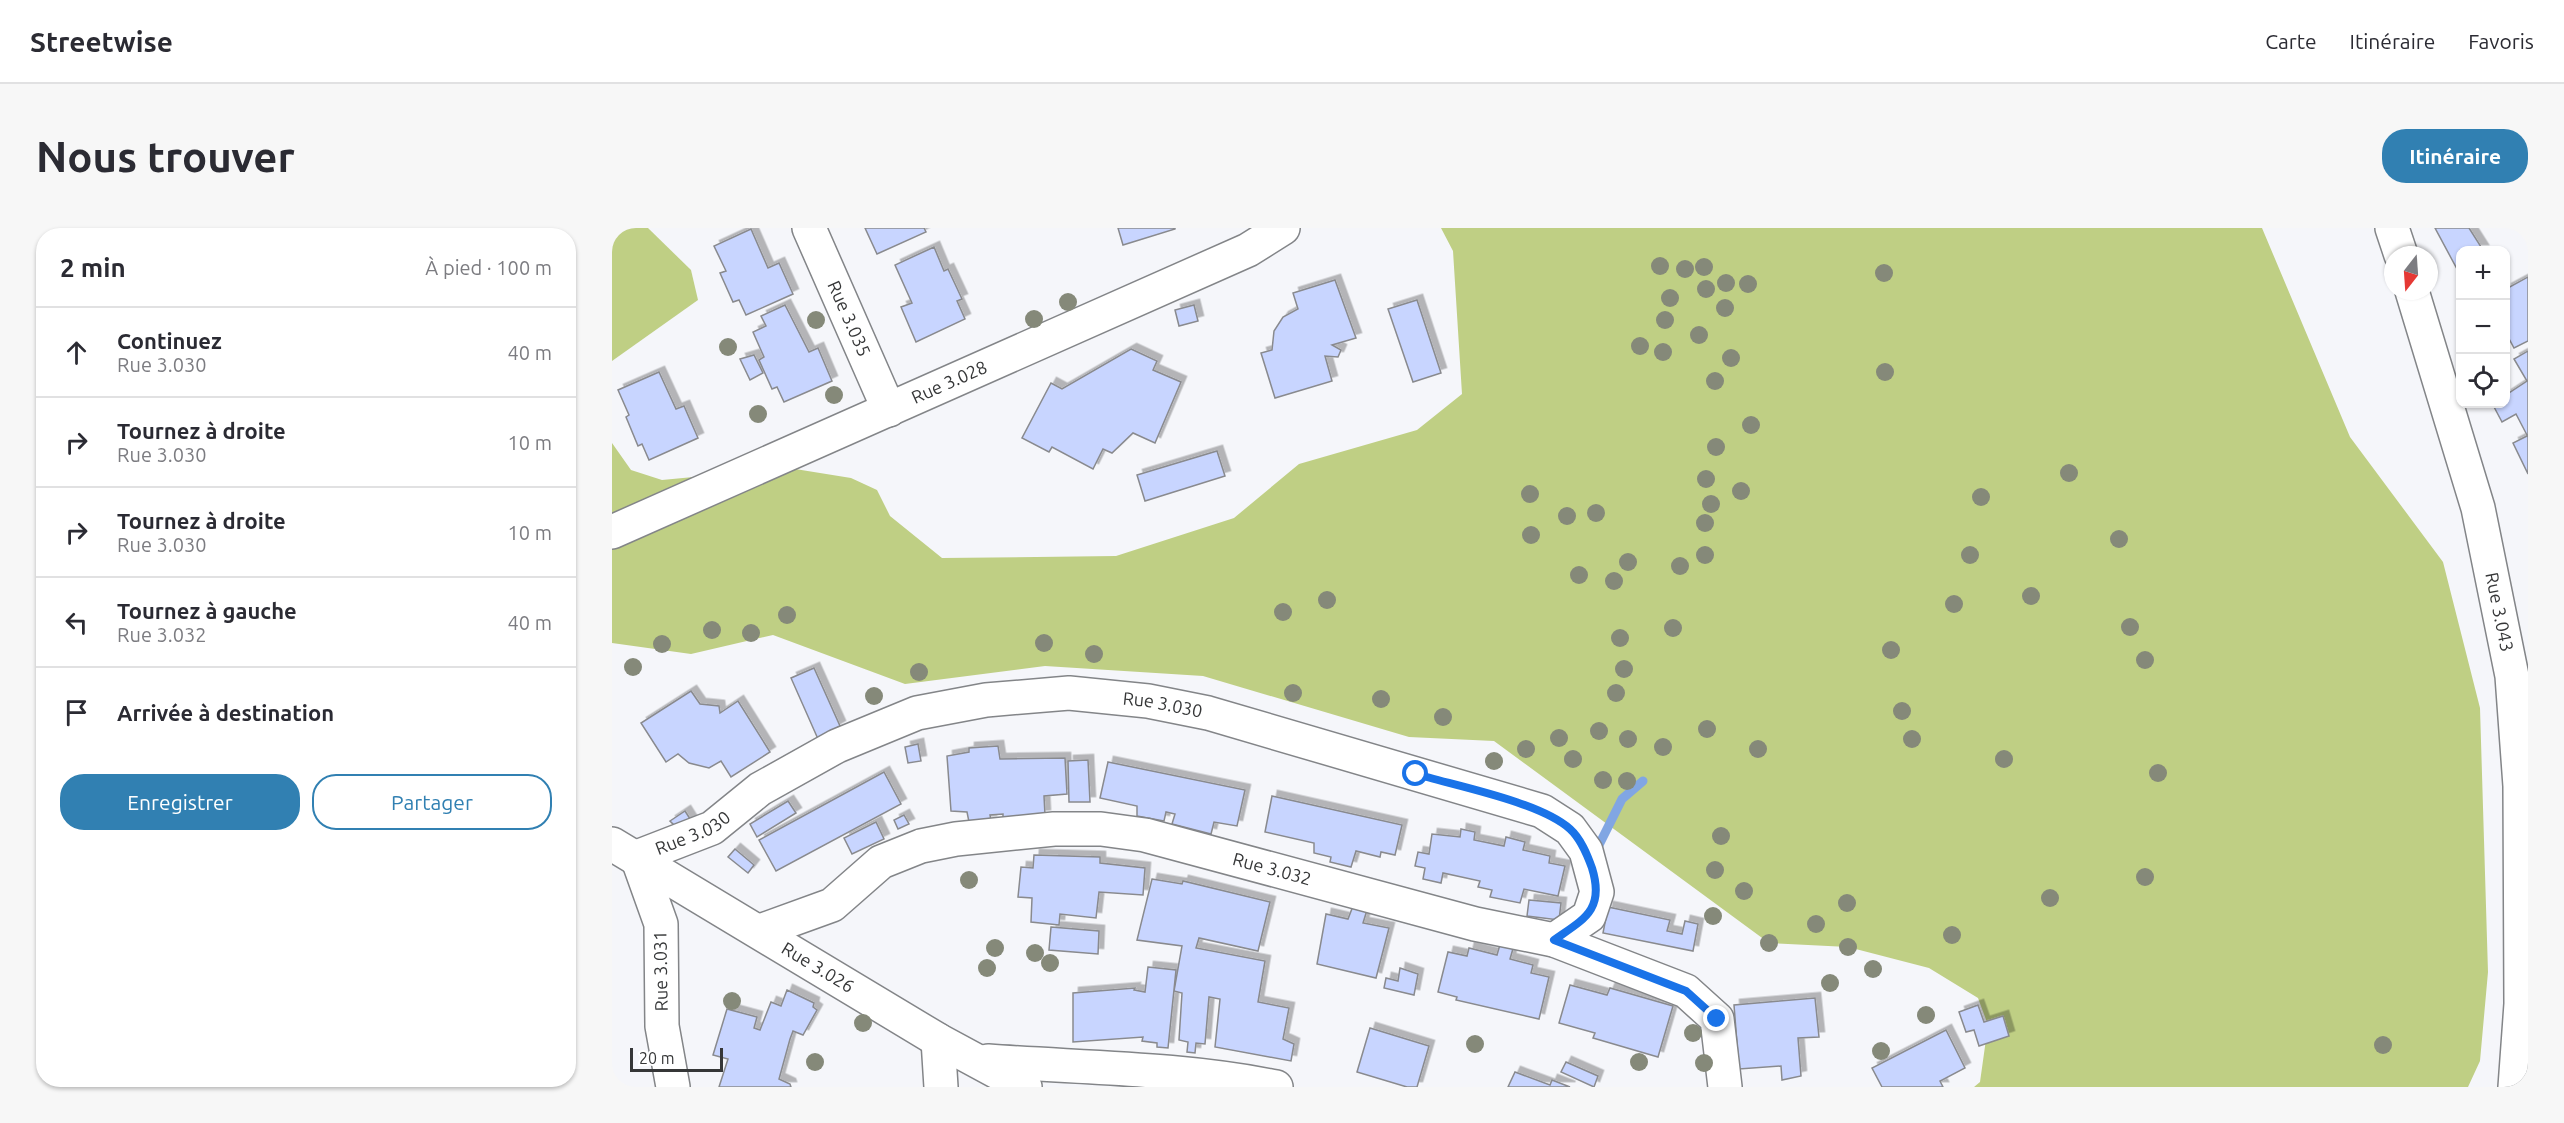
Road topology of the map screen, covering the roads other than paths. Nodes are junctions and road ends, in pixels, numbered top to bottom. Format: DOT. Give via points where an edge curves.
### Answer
graph roads {
  1 [pos="809,228"];
  2 [pos="1283,228"];
  3 [pos="2392,228"];
  4 [pos="2398,246"];
  5 [pos="2415,300"];
  6 [pos="889,410"];
  7 [pos="612,531"];
  8 [pos="624,850"];
  9 [pos="760,931"];
  10 [pos="1554,940"];
  11 [pos="938,1040"];
  12 [pos="977,1060"];
  13 [pos="673,1087"];
  14 [pos="941,1087"];
  15 [pos="1025,1087"];
  16 [pos="1276,1087"];
  17 [pos="1725,1087"];
  18 [pos="2515,1087"];
  1 -- 6 [label="street, Rue 3.035"];
  2 -- 6 [label="street, Rue 3.028" via="1248,250"];
  3 -- 4 [label="street"];
  5 -- 18 [label="street, Rue 3.043" via="2478,508 2512,676 2520,786 2521,1004"];
  6 -- 7 [label="street, Rue 3.028"];
  8 -- 9 [label="street, Rue 3.026"];
  8 -- 10 [label="street, Rue 3.030" via="712,828 760,789 837,746 917,713 986,700 1069,693 1148,701 1208,713 1542,811 1570,829 1586,851 1597,892 1589,916"];
  8 -- 13 [label="street, Rue 3.031" via="661,924 662,1026"];
  9 -- 10 [label="street, Rue 3.032" via="832,905 881,862 921,846 1054,829 1101,829 1145,835 1475,924"];
  9 -- 11 [label="street, Rue 3.026"];
  10 -- 17 [label="street, Rue 3.032" via="1686,991 1717,1019"];
  11 -- 12 [label="street, Rue 3.026"];
  11 -- 14 [label="street"];
  12 -- 15 [label="street, Rue 3.026"];
  12 -- 16 [label="street" via="1227,1077"];
}
